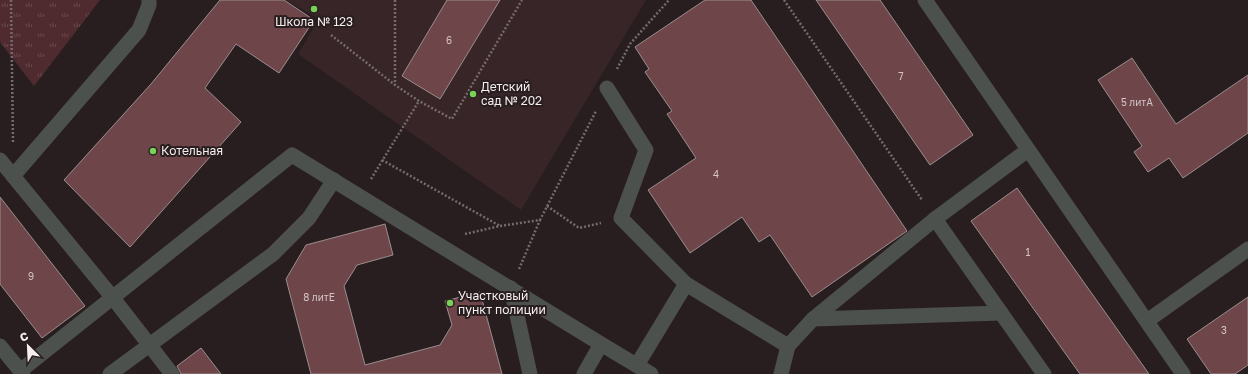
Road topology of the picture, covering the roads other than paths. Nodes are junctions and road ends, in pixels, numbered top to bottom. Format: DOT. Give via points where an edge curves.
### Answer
graph roads {
  1 [pos="148,0"];
  2 [pos="925,0"];
  3 [pos="608,88"];
  4 [pos="1028,150"];
  5 [pos="0,160"];
  6 [pos="13,176"];
  7 [pos="334,180"];
  8 [pos="935,219"];
  9 [pos="1248,249"];
  10 [pos="686,284"];
  11 [pos="511,288"];
  12 [pos="113,298"];
  13 [pos="1001,313"];
  14 [pos="813,319"];
  15 [pos="1147,321"];
  16 [pos="601,344"];
  17 [pos="149,345"];
  18 [pos="0,346"];
  19 [pos="788,346"];
  20 [pos="637,365"];
  21 [pos="21,372"];
  22 [pos="110,374"];
  23 [pos="172,374"];
  24 [pos="530,374"];
  25 [pos="584,374"];
  26 [pos="651,374"];
  27 [pos="780,374"];
  28 [pos="1044,374"];
  29 [pos="1183,374"];
  1 -- 6 [label="lane" via="149,5 139,30"];
  2 -- 4 [label="lane"];
  3 -- 10 [label="lane" via="646,150 621,218"];
  4 -- 8 [label="lane"];
  4 -- 15 [label="lane"];
  5 -- 6 [label="lane"];
  6 -- 12 [label="lane"];
  7 -- 11 [label="lane"];
  7 -- 12 [label="lane" via="292,154"];
  7 -- 17 [label="lane" via="309,218 273,254"];
  8 -- 13 [label="lane"];
  8 -- 14 [label="lane"];
  9 -- 15 [label="lane"];
  10 -- 19 [label="lane"];
  10 -- 20 [label="lane"];
  11 -- 16 [label="lane"];
  11 -- 24 [label="lane"];
  12 -- 17 [label="lane"];
  12 -- 21 [label="lane"];
  13 -- 14 [label="lane"];
  13 -- 28 [label="lane"];
  14 -- 19 [label="lane"];
  15 -- 29 [label="lane"];
  16 -- 20 [label="lane"];
  16 -- 25 [label="lane"];
  17 -- 22 [label="lane"];
  17 -- 23 [label="lane"];
  18 -- 21 [label="lane"];
  19 -- 27 [label="lane"];
  20 -- 26 [label="lane"];
}
